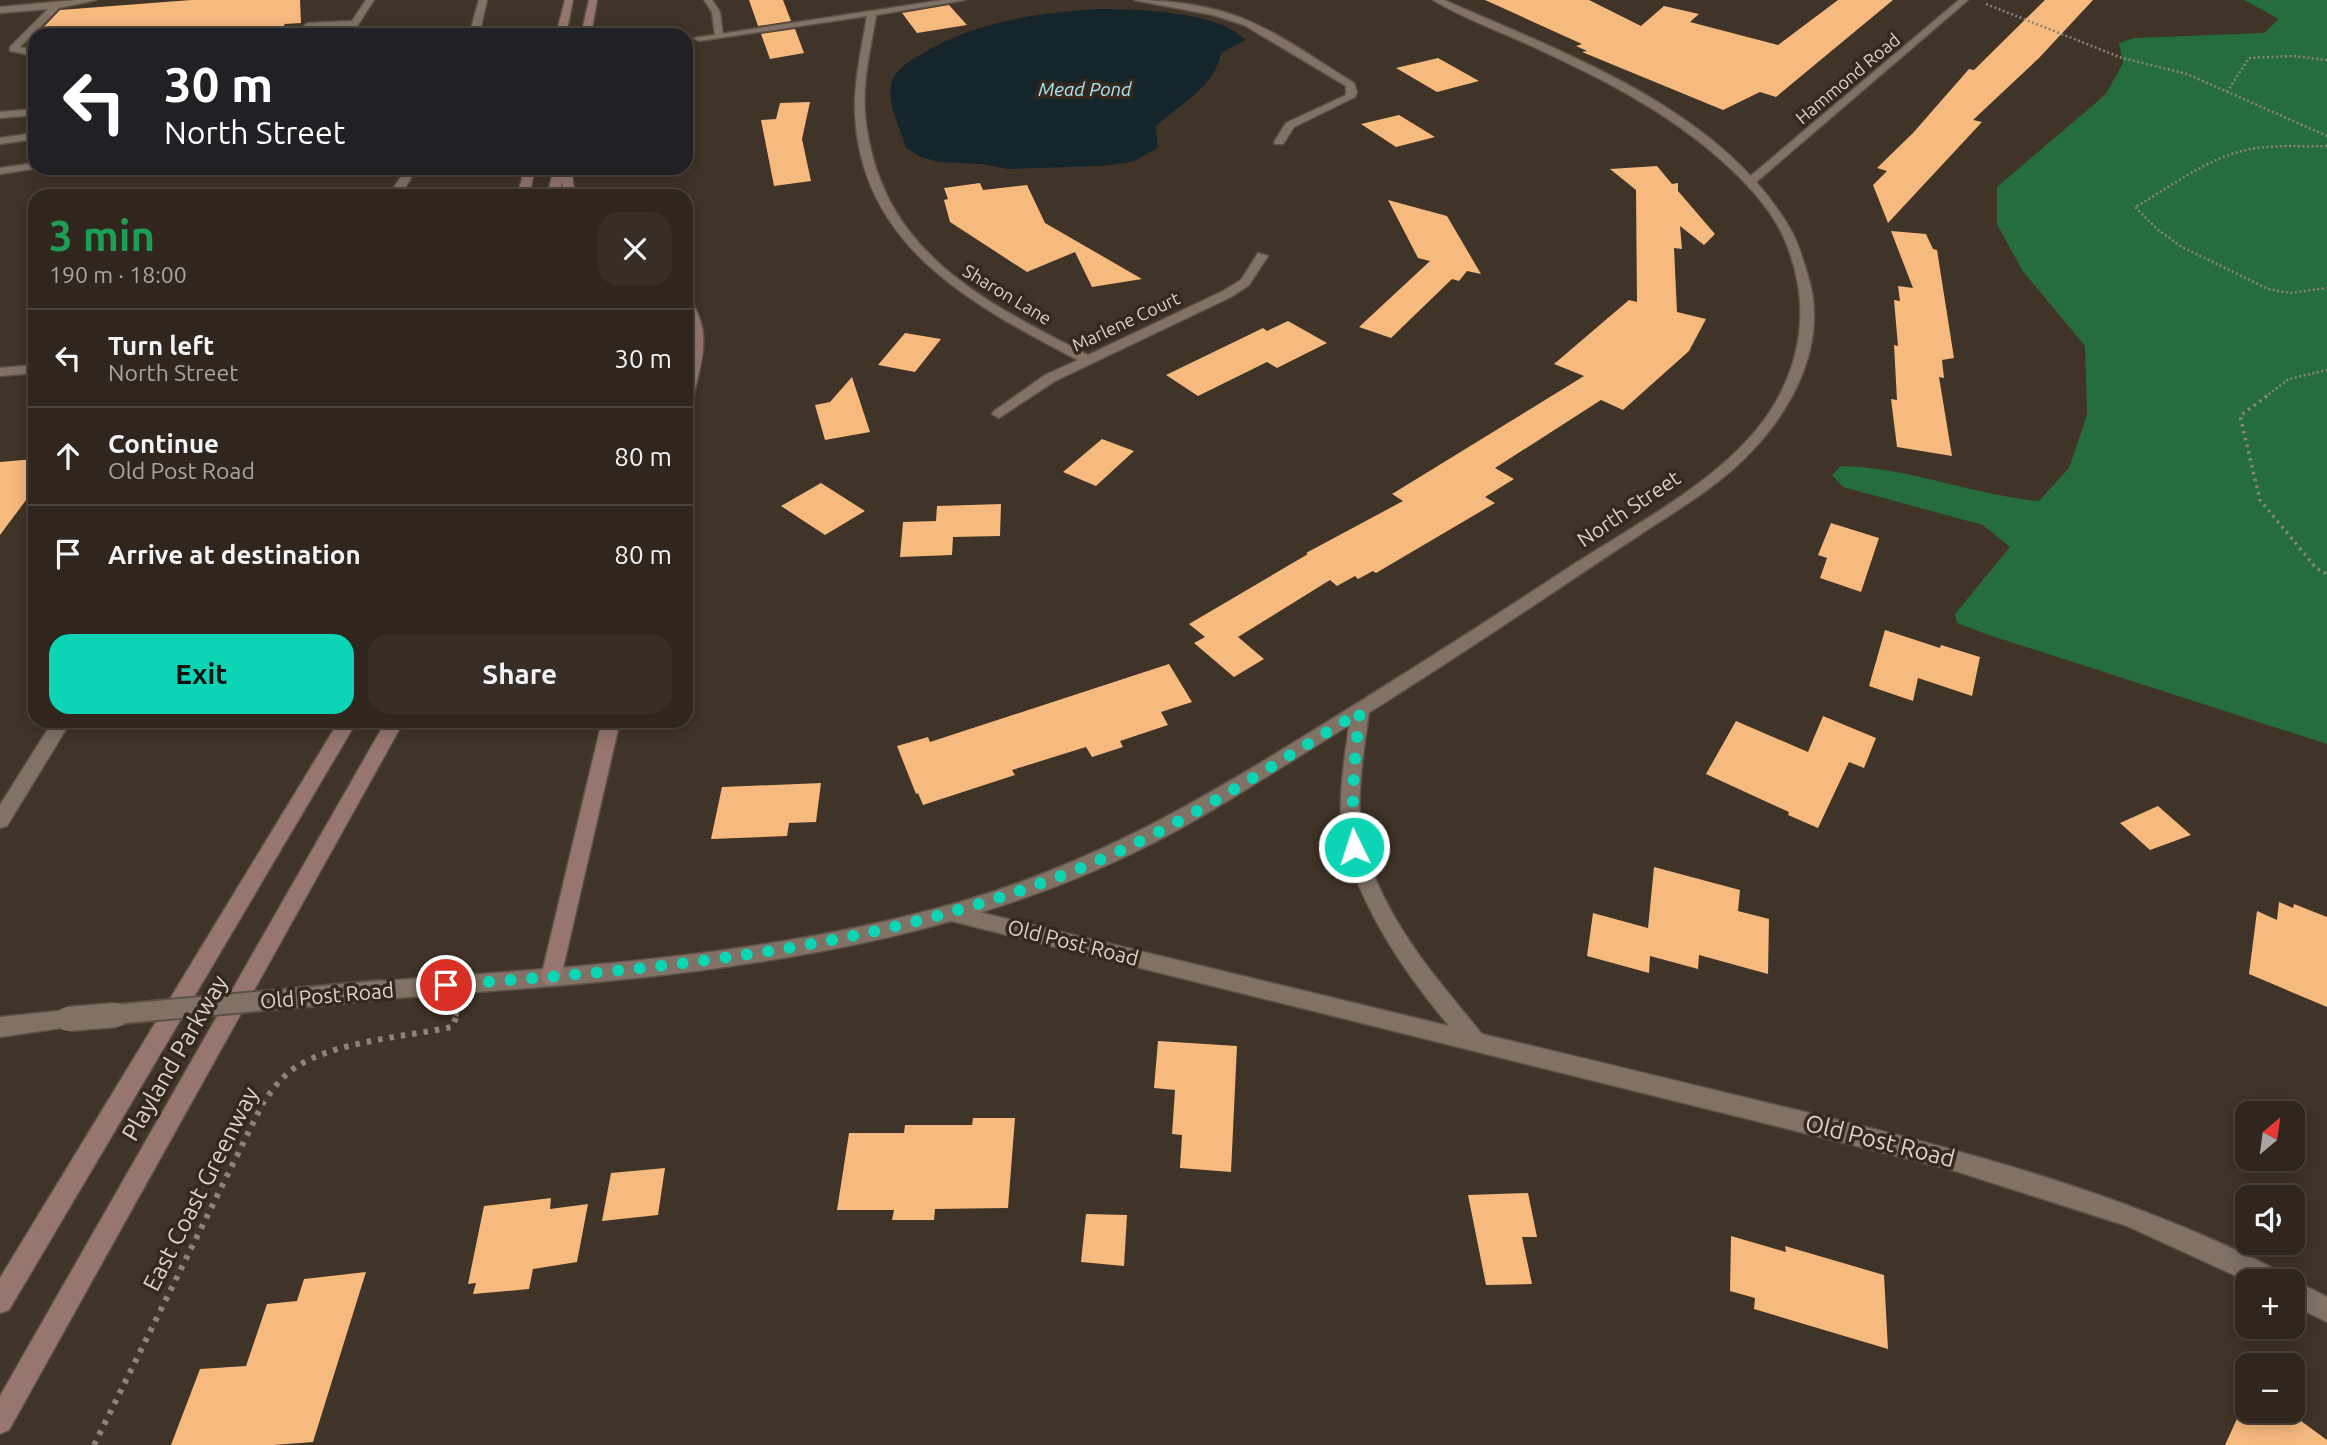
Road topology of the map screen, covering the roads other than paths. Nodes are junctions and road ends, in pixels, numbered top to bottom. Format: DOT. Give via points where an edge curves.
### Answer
graph roads {
  1 [pos="92,0"];
  2 [pos="370,0"];
  3 [pos="483,0"];
  4 [pos="569,0"];
  5 [pos="593,0"];
  6 [pos="708,0"];
  7 [pos="961,0"];
  8 [pos="1138,0"];
  9 [pos="1437,0"];
  10 [pos="1964,0"];
  11 [pos="56,6"];
  12 [pos="0,10"];
  13 [pos="872,13"];
  14 [pos="357,23"];
  15 [pos="308,26"];
  16 [pos="34,28"];
  17 [pos="352,28"];
  18 [pos="476,28"];
  19 [pos="563,28"];
  20 [pos="587,28"];
  21 [pos="28,34"];
  22 [pos="720,35"];
  23 [pos="699,38"];
  24 [pos="28,52"];
  25 [pos="28,113"];
  26 [pos="0,115"];
  27 [pos="28,137"];
  28 [pos="0,141"];
  29 [pos="1279,142"];
  30 [pos="28,167"];
  31 [pos="0,171"];
  32 [pos="1751,181"];
  33 [pos="1262,256"];
  34 [pos="693,312"];
  35 [pos="1086,359"];
  36 [pos="693,366"];
  37 [pos="28,370"];
  38 [pos="0,372"];
  39 [pos="999,414"];
  40 [pos="1360,712"];
  41 [pos="58,728"];
  42 [pos="344,728"];
  43 [pos="391,728"];
  44 [pos="609,728"];
  45 [pos="0,821"];
  46 [pos="950,913"];
  47 [pos="551,977"];
  48 [pos="0,1027"];
  49 [pos="1474,1040"];
  50 [pos="2249,1269"];
  51 [pos="2305,1298"];
  52 [pos="0,1301"];
  53 [pos="2327,1310"];
  54 [pos="0,1420"];
  1 -- 11 [label="street"];
  2 -- 14 [label="street"];
  3 -- 18 [label="street"];
  4 -- 19 [label="main road"];
  5 -- 20 [label="main road"];
  6 -- 22 [label="street" via="716,12"];
  7 -- 13 [label="street"];
  8 -- 29 [label="street" via="1247,23 1351,85 1350,97 1290,125"];
  9 -- 32 [label="street, North Street" via="1633,93 1708,142"];
  10 -- 32 [label="street, Hammond Road"];
  11 -- 12 [label="street"];
  11 -- 16 [label="street"];
  13 -- 22 [label="street"];
  13 -- 35 [label="street, Sharon Lane" via="860,115 875,181 898,224 927,261 970,297"];
  14 -- 15 [label="street"];
  14 -- 17 [label="street"];
  21 -- 24 [label="street" via="13,49"];
  22 -- 23 [label="street"];
  25 -- 26 [label="street"];
  27 -- 28 [label="street"];
  30 -- 31 [label="street"];
  32 -- 40 [label="street, North Street" via="1791,241 1807,290 1806,340 1799,369 1768,423 1749,447 1689,495"];
  33 -- 35 [label="street, Marlene Court" via="1245,282 1227,294"];
  34 -- 36 [label="main road" via="700,333"];
  35 -- 39 [label="street, Marlene Court" via="1049,378"];
  37 -- 38 [label="street"];
  40 -- 46 [label="street, North Street" via="1122,850"];
  40 -- 49 [label="street" via="1351,806 1354,847 1373,897 1401,947"];
  41 -- 45 [label="street"];
  42 -- 52 [label="main road, Playland Parkway"];
  43 -- 54 [label="main road, Playland Parkway"];
  44 -- 47 [label="main road"];
  46 -- 47 [label="street, Old Post Road" via="753,954"];
  46 -- 49 [label="street, Old Post Road"];
  47 -- 48 [label="street, Old Post Road, bridge"];
  49 -- 50 [label="street, Old Post Road" via="1949,1157 2128,1215"];
  51 -- 53 [label="street"];
}
